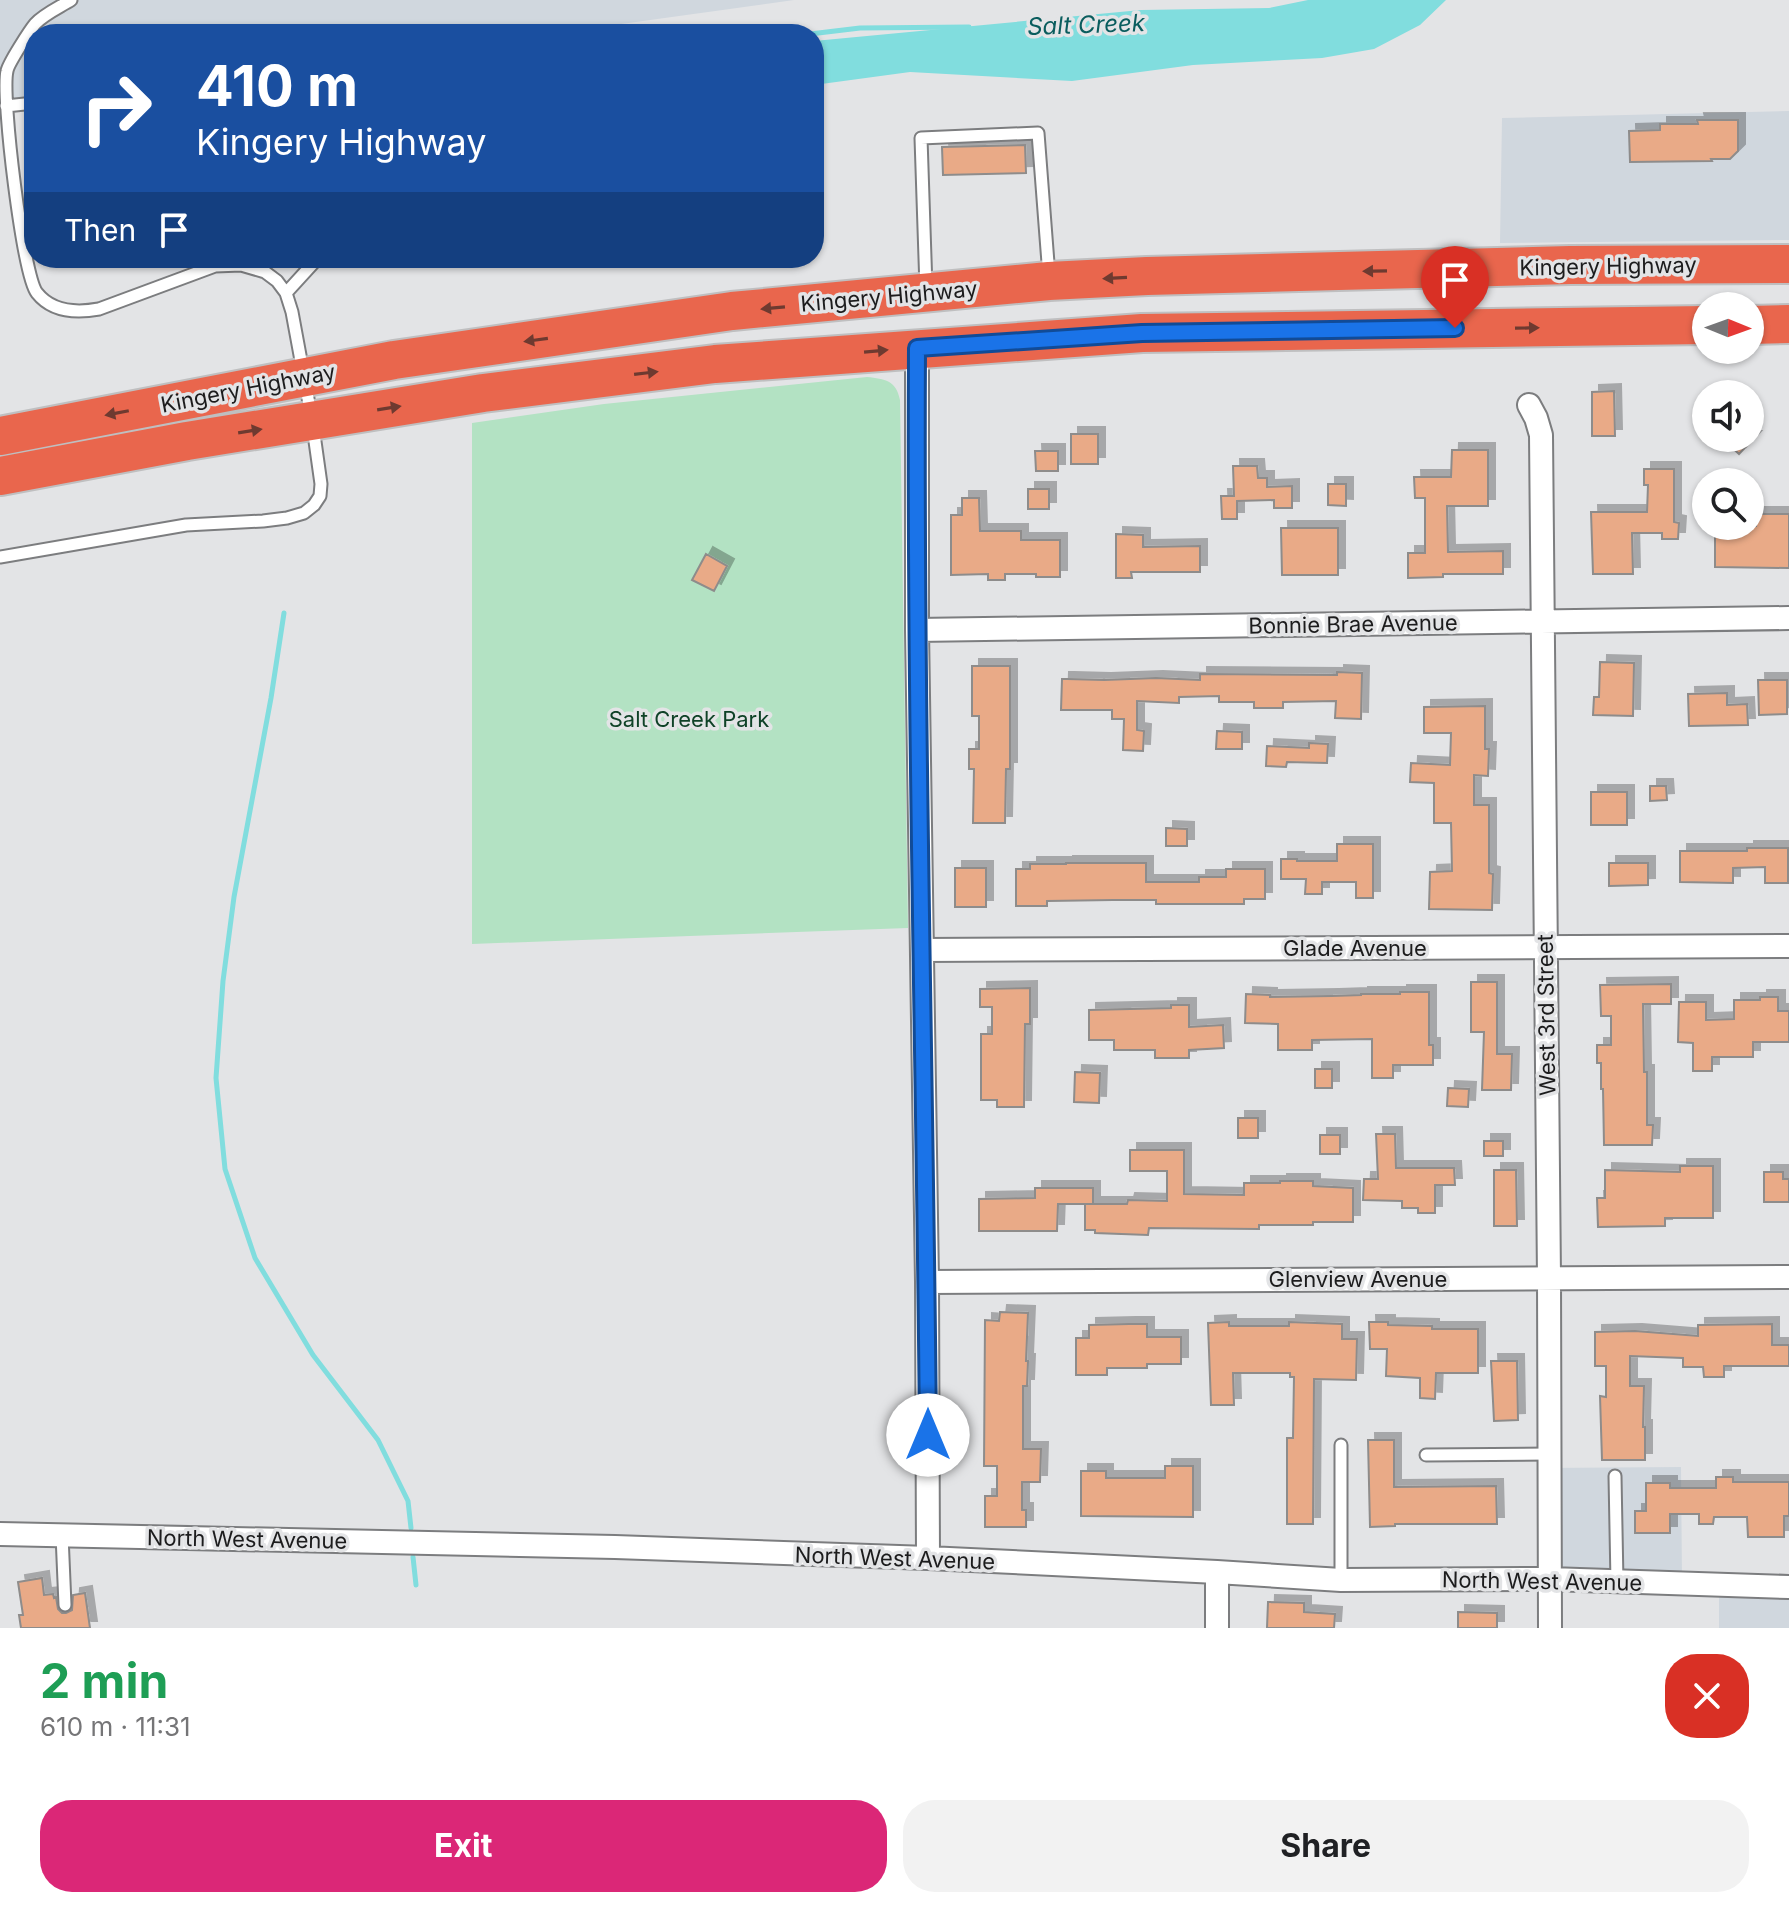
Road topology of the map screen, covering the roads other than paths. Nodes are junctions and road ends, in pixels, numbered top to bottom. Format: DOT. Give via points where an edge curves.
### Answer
graph roads {
  1 [pos="71,0"];
  2 [pos="35,24"];
  3 [pos="24,42"];
  4 [pos="24,104"];
  5 [pos="6,106"];
  6 [pos="24,247"];
  7 [pos="1789,264"];
  8 [pos="27,268"];
  9 [pos="207,268"];
  10 [pos="256,268"];
  11 [pos="309,268"];
  12 [pos="1049,281"];
  13 [pos="286,293"];
  14 [pos="926,293"];
  15 [pos="1789,324"];
  16 [pos="1692,325"];
  17 [pos="1764,325"];
  18 [pos="917,348"];
  19 [pos="304,378"];
  20 [pos="1529,405"];
  21 [pos="312,420"];
  22 [pos="0,436"];
  23 [pos="0,476"];
  24 [pos="0,557"];
  25 [pos="1789,618"];
  26 [pos="1542,622"];
  27 [pos="917,630"];
  28 [pos="1789,946"];
  29 [pos="1545,947"];
  30 [pos="922,950"];
  31 [pos="1789,1277"];
  32 [pos="1549,1278"];
  33 [pos="927,1282"];
  34 [pos="1341,1445"];
  35 [pos="1550,1454"];
  36 [pos="1426,1455"];
  37 [pos="1615,1476"];
  38 [pos="0,1534"];
  39 [pos="62,1535"];
  40 [pos="928,1558"];
  41 [pos="1217,1572"];
  42 [pos="1550,1579"];
  43 [pos="1341,1580"];
  44 [pos="1617,1582"];
  45 [pos="1789,1587"];
  46 [pos="65,1605"];
  47 [pos="1217,1628"];
  48 [pos="1550,1628"];
  1 -- 2 [label="lane"];
  3 -- 5 [label="lane" via="7,70"];
  4 -- 5 [label="lane"];
  5 -- 6 [label="lane"];
  7 -- 12 [label="highway, Kingery Highway, one-way"];
  8 -- 9 [label="lane" via="37,294 48,303 87,311"];
  10 -- 13 [label="lane"];
  11 -- 13 [label="lane"];
  12 -- 14 [label="highway, Kingery Highway"];
  12 -- 14 [label="lane" via="1038,133 921,138"];
  13 -- 19 [label="lane"];
  14 -- 19 [label="highway, Kingery Highway, one-way" via="732,311"];
  15 -- 17 [label="highway"];
  18 -- 16 [label="highway, Kingery Highway, one-way" via="1142,333"];
  21 -- 18 [label="highway, Kingery Highway, one-way" via="715,364"];
  18 -- 27 [label="street"];
  19 -- 21 [label="lane"];
  19 -- 22 [label="highway, Kingery Highway, one-way"];
  20 -- 26 [label="street, West 3rd Street" via="1541,435"];
  23 -- 21 [label="highway, Kingery Highway, one-way"];
  21 -- 24 [label="lane" via="320,496 304,513 186,525"];
  25 -- 26 [label="street, Bonnie Brae Avenue"];
  26 -- 27 [label="street, Bonnie Brae Avenue"];
  26 -- 29 [label="street, West 3rd Street"];
  27 -- 30 [label="street"];
  28 -- 29 [label="street, Glade Avenue"];
  29 -- 30 [label="street, Glade Avenue"];
  29 -- 32 [label="street, West 3rd Street"];
  30 -- 33 [label="street"];
  31 -- 32 [label="street, Glenview Avenue"];
  32 -- 33 [label="street, Glenview Avenue"];
  32 -- 35 [label="street, West 3rd Street"];
  33 -- 40 [label="street"];
  34 -- 43 [label="lane"];
  35 -- 36 [label="lane"];
  35 -- 42 [label="street, West 3rd Street"];
  37 -- 44 [label="lane"];
  38 -- 39 [label="street, North West Avenue"];
  39 -- 40 [label="street, North West Avenue"];
  39 -- 46 [label="lane"];
  40 -- 41 [label="street, North West Avenue"];
  41 -- 43 [label="street, North West Avenue"];
  41 -- 47 [label="street"];
  42 -- 43 [label="street, North West Avenue"];
  42 -- 44 [label="street, North West Avenue"];
  42 -- 48 [label="street, West 3rd Street"];
  44 -- 45 [label="street, North West Avenue"];
}
